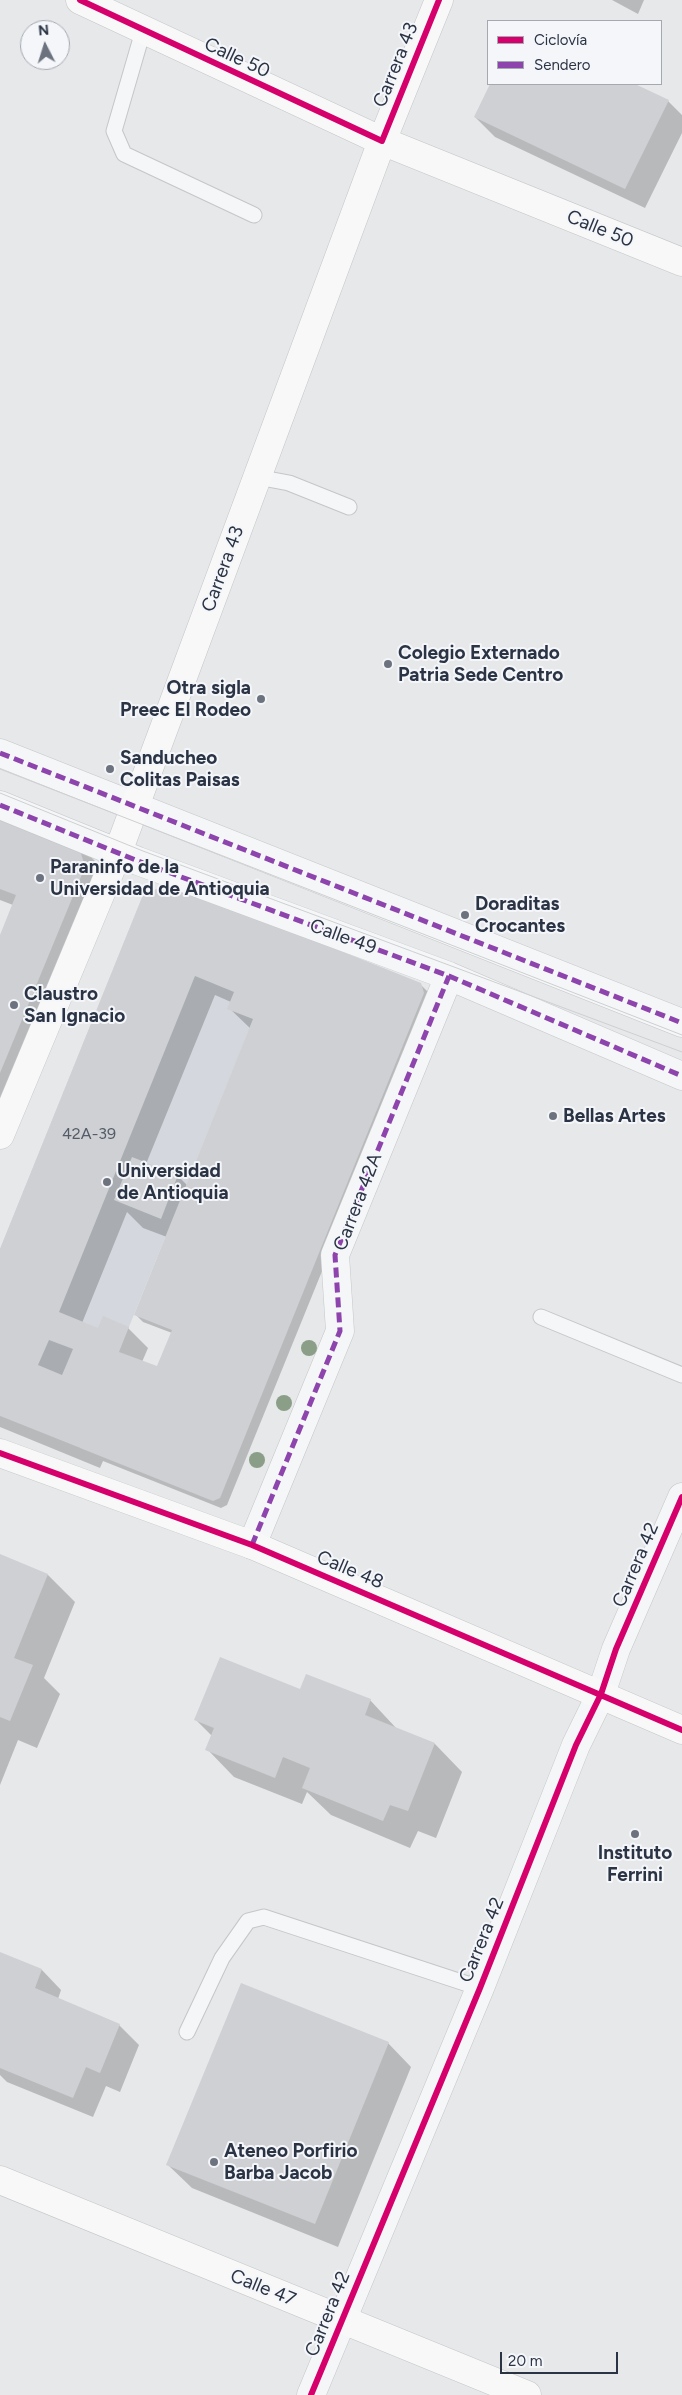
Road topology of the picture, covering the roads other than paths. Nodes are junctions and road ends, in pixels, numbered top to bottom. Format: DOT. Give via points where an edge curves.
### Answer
graph roads {
  1 [pos="80,0"];
  2 [pos="439,0"];
  3 [pos="144,31"];
  4 [pos="382,141"];
  5 [pos="254,215"];
  6 [pos="682,262"];
  7 [pos="258,477"];
  8 [pos="350,506"];
  9 [pos="0,753"];
  10 [pos="0,805"];
  11 [pos="135,807"];
  12 [pos="118,852"];
  13 [pos="449,976"];
  14 [pos="682,1023"];
  15 [pos="682,1076"];
  16 [pos="0,1135"];
  17 [pos="541,1317"];
  18 [pos="682,1376"];
  19 [pos="0,1453"];
  20 [pos="682,1497"];
  21 [pos="252,1545"];
  22 [pos="601,1694"];
  23 [pos="682,1730"];
  24 [pos="480,1988"];
  25 [pos="187,2032"];
  26 [pos="0,2180"];
  27 [pos="341,2320"];
  28 [pos="311,2395"];
  29 [pos="527,2395"];
  1 -- 3 [label="street, Calle 50"];
  2 -- 4 [label="street, Carrera 43"];
  3 -- 4 [label="street, Calle 50"];
  3 -- 5 [label="lane" via="114,131 124,154"];
  4 -- 6 [label="street, Calle 50"];
  4 -- 7 [label="street, Carrera 43"];
  7 -- 8 [label="lane" via="289,483"];
  7 -- 11 [label="street, Carrera 43"];
  9 -- 11 [label="street"];
  10 -- 12 [label="street, Calle 49"];
  11 -- 12 [label="street, Carrera 43"];
  11 -- 14 [label="street"];
  12 -- 13 [label="street, Calle 49"];
  12 -- 16 [label="street, Carrera 43"];
  13 -- 15 [label="street, Calle 49"];
  13 -- 21 [label="street, Carrera 42A" via="335,1255 340,1331"];
  17 -- 18 [label="lane"];
  19 -- 21 [label="street, Calle 48"];
  20 -- 22 [label="street, Carrera 42" via="616,1649"];
  21 -- 22 [label="street, Calle 48"];
  22 -- 23 [label="street, Calle 48"];
  22 -- 24 [label="street, Carrera 42" via="576,1745"];
  24 -- 25 [label="lane" via="264,1917 248,1921 222,1958"];
  24 -- 27 [label="street, Carrera 42"];
  26 -- 27 [label="street, Calle 47"];
  27 -- 28 [label="street, Carrera 42"];
  27 -- 29 [label="street, Calle 47"];
}
